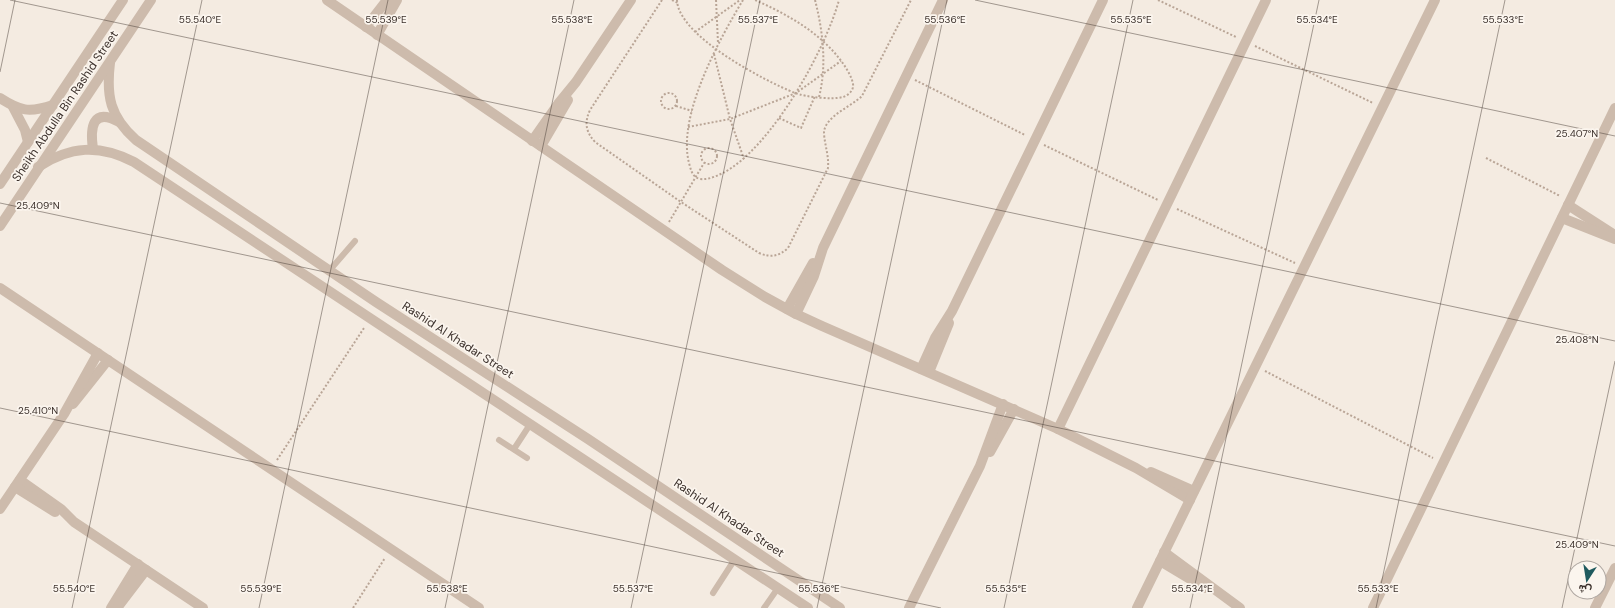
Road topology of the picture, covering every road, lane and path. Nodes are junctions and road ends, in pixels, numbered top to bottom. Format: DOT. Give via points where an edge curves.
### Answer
graph roads {
  1 [pos="123,0"];
  2 [pos="151,0"];
  3 [pos="327,0"];
  4 [pos="387,0"];
  5 [pos="397,0"];
  6 [pos="631,0"];
  7 [pos="662,0"];
  8 [pos="672,0"];
  9 [pos="678,0"];
  10 [pos="716,0"];
  11 [pos="740,0"];
  12 [pos="743,0"];
  13 [pos="755,0"];
  14 [pos="816,0"];
  15 [pos="839,0"];
  16 [pos="911,0"];
  17 [pos="943,0"];
  18 [pos="1103,0"];
  19 [pos="1158,0"];
  20 [pos="1266,0"];
  21 [pos="1435,0"];
  22 [pos="678,3"];
  23 [pos="717,16"];
  24 [pos="366,27"];
  25 [pos="695,32"];
  26 [pos="377,35"];
  27 [pos="823,40"];
  28 [pos="1246,42"];
  29 [pos="718,43"];
  30 [pos="715,49"];
  31 [pos="714,52"];
  32 [pos="841,61"];
  33 [pos="110,63"];
  34 [pos="822,75"];
  35 [pos="907,76"];
  36 [pos="796,93"];
  37 [pos="815,96"];
  38 [pos="819,97"];
  39 [pos="0,98"];
  40 [pos="53,105"];
  41 [pos="676,106"];
  42 [pos="14,107"];
  43 [pos="1382,107"];
  44 [pos="1615,108"];
  45 [pos="692,111"];
  46 [pos="730,118"];
  47 [pos="779,118"];
  48 [pos="119,122"];
  49 [pos="688,127"];
  50 [pos="1035,140"];
  51 [pos="28,142"];
  52 [pos="537,143"];
  53 [pos="93,150"];
  54 [pos="1486,158"];
  55 [pos="744,160"];
  56 [pos="704,163"];
  57 [pos="38,167"];
  58 [pos="696,177"];
  59 [pos="0,184"];
  60 [pos="681,202"];
  61 [pos="1569,203"];
  62 [pos="1167,204"];
  63 [pos="1562,218"];
  64 [pos="0,226"];
  65 [pos="664,230"];
  66 [pos="1615,235"];
  67 [pos="1615,239"];
  68 [pos="355,241"];
  69 [pos="1304,267"];
  70 [pos="329,271"];
  71 [pos="0,288"];
  72 [pos="791,311"];
  73 [pos="370,320"];
  74 [pos="98,353"];
  75 [pos="108,360"];
  76 [pos="1255,366"];
  77 [pos="925,370"];
  78 [pos="1003,404"];
  79 [pos="1014,409"];
  80 [pos="64,414"];
  81 [pos="531,423"];
  82 [pos="1058,429"];
  83 [pos="499,440"];
  84 [pos="514,449"];
  85 [pos="527,458"];
  86 [pos="1443,463"];
  87 [pos="980,466"];
  88 [pos="271,469"];
  89 [pos="17,484"];
  90 [pos="1192,496"];
  91 [pos="0,509"];
  92 [pos="390,549"];
  93 [pos="1162,557"];
  94 [pos="735,559"];
  95 [pos="142,567"];
  96 [pos="1615,568"];
  97 [pos="778,588"];
  98 [pos="713,593"];
  99 [pos="111,608"];
  100 [pos="118,608"];
  101 [pos="203,608"];
  102 [pos="353,608"];
  103 [pos="479,608"];
  104 [pos="764,608"];
  105 [pos="808,608"];
  106 [pos="840,608"];
  107 [pos="909,608"];
  108 [pos="1137,608"];
  109 [pos="1240,608"];
  110 [pos="1373,608"];
  111 [pos="1595,608"];
  1 -- 40 [label="street, Sheikh Abdulla Bin Rashid Street"];
  2 -- 33 [label="street, Sheikh Abdulla Bin Rashid Street"];
  3 -- 24 [label="street"];
  4 -- 24 [label="street"];
  5 -- 26 [label="street"];
  6 -- 52 [label="street" via="576,82 564,108"];
  7 -- 60 [label="path" via="590,110 586,118 586,127 594,142"];
  8 -- 22 [label="path"];
  9 -- 22 [label="path"];
  10 -- 23 [label="path"];
  11 -- 23 [label="path"];
  12 -- 29 [label="path"];
  13 -- 27 [label="path" via="797,22"];
  14 -- 27 [label="path"];
  15 -- 27 [label="path"];
  16 -- 60 [label="path" via="862,96 826,124 824,132 828,168 788,248 775,256 759,253"];
  17 -- 35 [label="street"];
  18 -- 50 [label="street"];
  19 -- 28 [label="path"];
  20 -- 28 [label="street"];
  21 -- 43 [label="street"];
  22 -- 25 [label="path" via="683,17"];
  23 -- 25 [label="path"];
  23 -- 29 [label="path"];
  24 -- 26 [label="street"];
  25 -- 30 [label="path"];
  26 -- 52 [label="street"];
  27 -- 32 [label="path"];
  27 -- 34 [label="path"];
  27 -- 36 [label="path"];
  28 -- 43 [label="path"];
  28 -- 62 [label="street"];
  29 -- 30 [label="path"];
  30 -- 31 [label="path"];
  30 -- 36 [label="path" via="751,72"];
  31 -- 45 [label="path"];
  31 -- 46 [label="path"];
  32 -- 34 [label="path"];
  32 -- 38 [label="path" via="853,79 854,87 841,98"];
  33 -- 48 [label="street, Rashid Al Khadar Street" via="107,83 110,103"];
  33 -- 57 [label="street, Sheikh Abdulla Bin Rashid Street"];
  34 -- 36 [label="path"];
  34 -- 38 [label="path"];
  35 -- 50 [label="path"];
  35 -- 72 [label="street" via="823,248 814,276"];
  36 -- 37 [label="path"];
  36 -- 46 [label="path"];
  36 -- 47 [label="path"];
  37 -- 38 [label="path"];
  37 -- 47 [label="path" via="801,128"];
  39 -- 42 [label="street"];
  40 -- 42 [label="street" via="26,110"];
  40 -- 51 [label="street, Sheikh Abdulla Bin Rashid Street"];
  41 -- 41 [label="path" via="676,95 664,94 662,105 668,109"];
  41 -- 45 [label="path"];
  42 -- 51 [label="street"];
  43 -- 69 [label="street"];
  44 -- 61 [label="street"];
  45 -- 49 [label="path"];
  46 -- 49 [label="path"];
  46 -- 55 [label="path"];
  47 -- 55 [label="path"];
  48 -- 53 [label="street" via="106,117 95,122 91,128"];
  48 -- 70 [label="street, Rashid Al Khadar Street" via="136,140"];
  49 -- 58 [label="path" via="688,158 692,174"];
  50 -- 62 [label="path"];
  50 -- 77 [label="street" via="952,311 945,333"];
  51 -- 59 [label="street, Sheikh Abdulla Bin Rashid Street"];
  52 -- 65 [label="street"];
  53 -- 57 [label="street" via="78,150 64,154"];
  53 -- 73 [label="street" via="107,151 134,162"];
  54 -- 61 [label="path"];
  55 -- 58 [label="path" via="714,178"];
  56 -- 56 [label="path" via="715,161 717,154 712,148 708,147 701,151 700,156"];
  56 -- 58 [label="path"];
  57 -- 64 [label="street, Sheikh Abdulla Bin Rashid Street"];
  58 -- 60 [label="path"];
  60 -- 65 [label="path"];
  61 -- 63 [label="street"];
  61 -- 66 [label="street"];
  62 -- 69 [label="path"];
  62 -- 82 [label="street"];
  63 -- 67 [label="street"];
  63 -- 86 [label="street"];
  65 -- 72 [label="street" via="738,280"];
  68 -- 70 [label="lane"];
  69 -- 76 [label="street"];
  70 -- 106 [label="street, Rashid Al Khadar Street" via="588,439"];
  71 -- 74 [label="street"];
  72 -- 77 [label="street"];
  73 -- 81 [label="street"];
  73 -- 88 [label="path"];
  74 -- 75 [label="street"];
  74 -- 80 [label="street"];
  75 -- 80 [label="street"];
  75 -- 88 [label="street"];
  76 -- 86 [label="path"];
  76 -- 90 [label="street"];
  77 -- 78 [label="street"];
  78 -- 79 [label="street"];
  78 -- 87 [label="street"];
  79 -- 82 [label="street"];
  79 -- 87 [label="street"];
  80 -- 89 [label="street"];
  81 -- 84 [label="lane"];
  81 -- 94 [label="street"];
  82 -- 90 [label="street"];
  83 -- 84 [label="lane"];
  84 -- 85 [label="lane"];
  86 -- 110 [label="street"];
  87 -- 107 [label="street"];
  88 -- 92 [label="street"];
  89 -- 91 [label="street"];
  89 -- 95 [label="street" via="58,514"];
  90 -- 93 [label="street"];
  92 -- 102 [label="path"];
  92 -- 103 [label="street"];
  93 -- 108 [label="street"];
  93 -- 109 [label="street" via="1201,586"];
  94 -- 97 [label="street"];
  94 -- 98 [label="lane"];
  95 -- 99 [label="street"];
  95 -- 100 [label="street"];
  95 -- 101 [label="street"];
  96 -- 111 [label="street"];
  97 -- 104 [label="lane"];
  97 -- 105 [label="street"];
}
